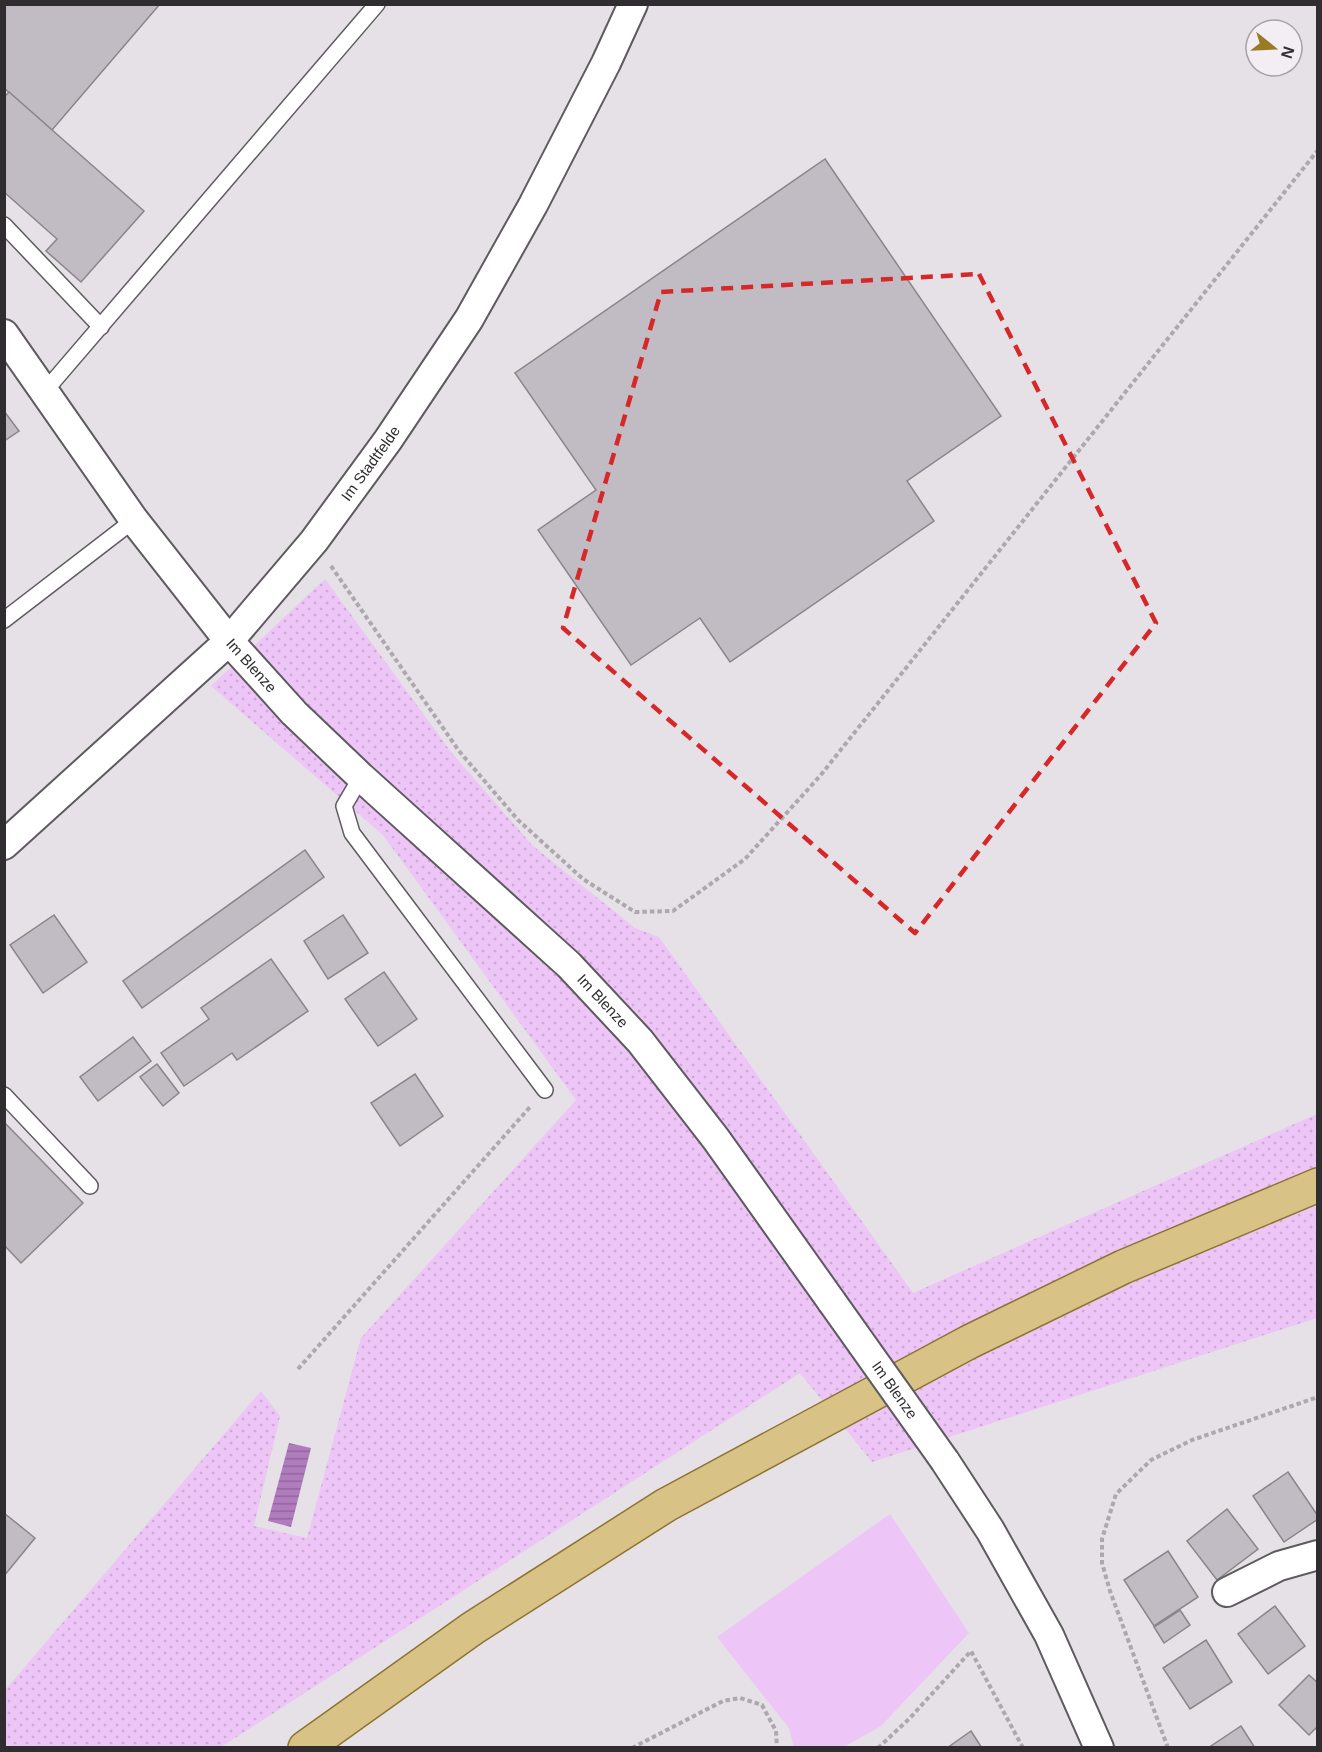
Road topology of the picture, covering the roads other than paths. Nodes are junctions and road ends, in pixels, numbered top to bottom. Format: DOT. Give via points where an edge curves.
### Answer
graph roads {
  1 [pos="377,4"];
  2 [pos="633,4"];
  3 [pos="4,225"];
  4 [pos="101,327"];
  5 [pos="4,334"];
  6 [pos="45,391"];
  7 [pos="134,520"];
  8 [pos="4,620"];
  9 [pos="229,641"];
  10 [pos="361,777"];
  11 [pos="4,844"];
  12 [pos="545,1090"];
  13 [pos="4,1095"];
  14 [pos="1317,1185"];
  15 [pos="90,1186"];
  16 [pos="1317,1555"];
  17 [pos="1227,1592"];
  18 [pos="305,1748"];
  19 [pos="1099,1748"];
  1 -- 4 [label="lane"];
  2 -- 9 [label="street, Im Stadtfelde" via="533,205 469,319 314,541"];
  3 -- 4 [label="lane"];
  4 -- 6 [label="lane"];
  5 -- 6 [label="street, Im Blenze"];
  6 -- 7 [label="street, Im Blenze"];
  7 -- 8 [label="lane"];
  7 -- 9 [label="street, Im Blenze"];
  9 -- 10 [label="street, Im Blenze" via="294,713"];
  9 -- 11 [label="street, Im Stadtfelde"];
  10 -- 12 [label="lane" via="344,806 352,833"];
  10 -- 19 [label="street, Im Blenze, bridge" via="569,965 640,1041 716,1139 990,1530 1048,1635"];
  13 -- 15 [label="lane"];
  14 -- 18 [label="main road" via="1123,1267 969,1342 666,1504 473,1628"];
  16 -- 17 [label="street" via="1279,1566"];
}
